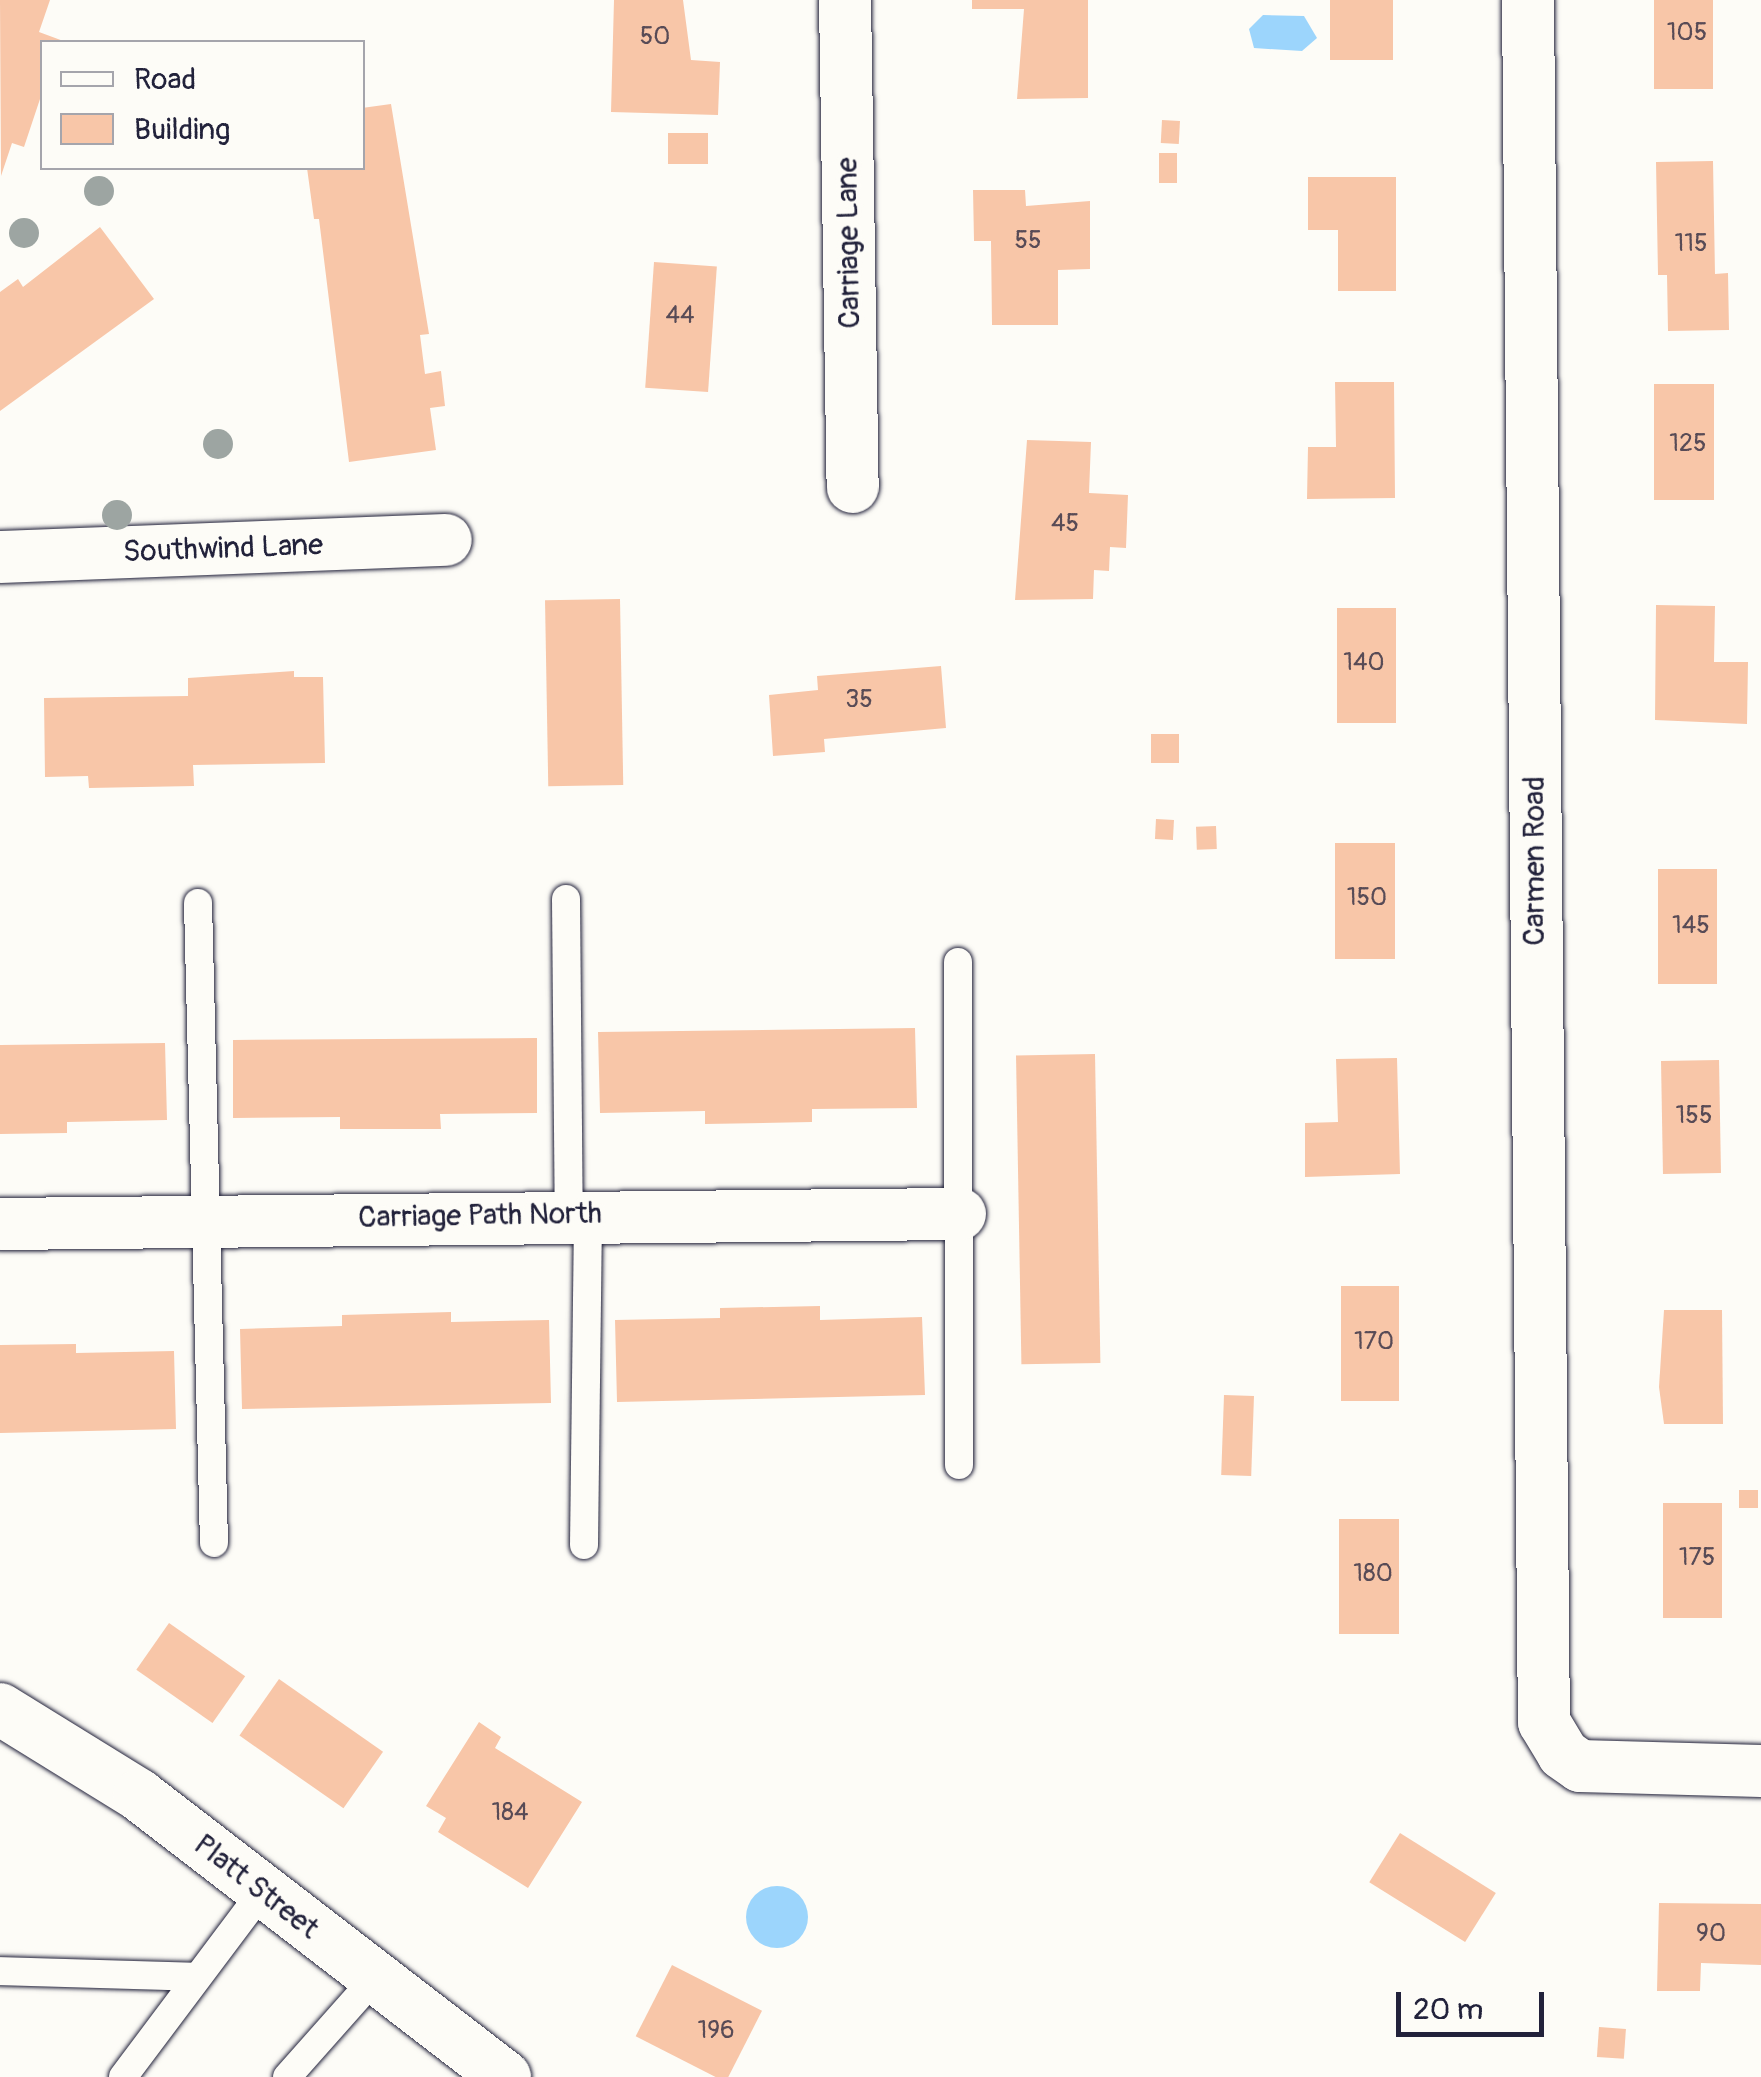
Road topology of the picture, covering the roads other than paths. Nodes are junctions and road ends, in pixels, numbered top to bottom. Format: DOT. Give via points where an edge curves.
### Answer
graph roads {
  1 [pos="845,0"];
  2 [pos="1528,0"];
  3 [pos="852,487"];
  4 [pos="446,540"];
  5 [pos="0,557"];
  6 [pos="566,899"];
  7 [pos="198,903"];
  8 [pos="958,962"];
  9 [pos="578,1214"];
  10 [pos="960,1214"];
  11 [pos="204,1220"];
  12 [pos="0,1224"];
  13 [pos="959,1465"];
  14 [pos="214,1543"];
  15 [pos="584,1545"];
  16 [pos="0,1709"];
  17 [pos="1761,1771"];
  18 [pos="262,1892"];
  19 [pos="0,1971"];
  20 [pos="198,1977"];
  21 [pos="375,1978"];
  22 [pos="122,2077"];
  23 [pos="288,2077"];
  24 [pos="505,2077"];
  1 -- 3 [label="street, Carriage Lane"];
  2 -- 17 [label="street, Carmen Road" via="1544,1722 1562,1754 1580,1766"];
  4 -- 5 [label="street, Southwind Lane"];
  6 -- 9 [label="lane"];
  7 -- 11 [label="lane"];
  8 -- 10 [label="lane"];
  9 -- 10 [label="street, Carriage Path North"];
  9 -- 11 [label="street, Carriage Path North"];
  9 -- 15 [label="lane"];
  10 -- 13 [label="lane"];
  11 -- 12 [label="street, Carriage Path North"];
  11 -- 14 [label="lane"];
  16 -- 18 [label="street, Platt Street" via="139,1796"];
  18 -- 20 [label="lane"];
  18 -- 21 [label="street, Platt Street"];
  19 -- 20 [label="lane"];
  20 -- 22 [label="lane"];
  21 -- 23 [label="lane"];
  21 -- 24 [label="street, Platt Street"];
}
